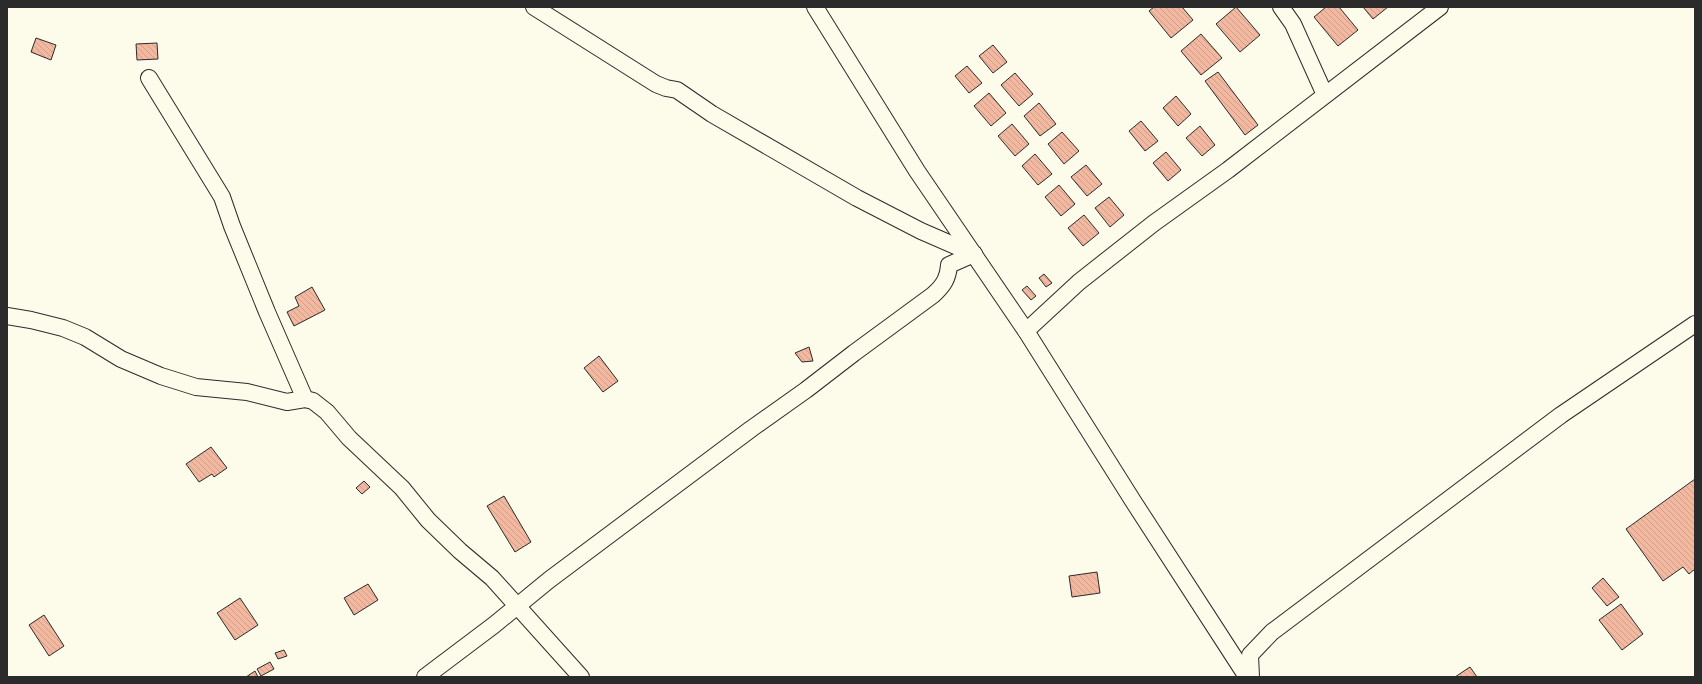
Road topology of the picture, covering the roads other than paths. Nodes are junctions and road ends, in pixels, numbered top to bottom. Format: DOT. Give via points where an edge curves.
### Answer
graph roads {
  1 [pos="534,7"];
  2 [pos="815,7"];
  3 [pos="1281,7"];
  4 [pos="1440,7"];
  5 [pos="1422,12"];
  6 [pos="149,78"];
  7 [pos="1325,95"];
  8 [pos="974,254"];
  9 [pos="7,316"];
  10 [pos="1695,324"];
  11 [pos="1026,331"];
  12 [pos="305,399"];
  13 [pos="516,606"];
  14 [pos="425,677"];
  15 [pos="582,677"];
  16 [pos="1247,677"];
  17 [pos="1251,677"];
  1 -- 8 [label="street" via="656,84 677,90 712,114 856,198"];
  2 -- 8 [label="street" via="917,172"];
  3 -- 7 [label="street" via="1293,24"];
  4 -- 5 [label="street"];
  5 -- 7 [label="street"];
  6 -- 12 [label="street" via="222,197 267,312"];
  7 -- 11 [label="street" via="1228,170 1154,222 1079,282"];
  8 -- 11 [label="street"];
  8 -- 13 [label="street" via="949,265 944,284 933,295"];
  9 -- 12 [label="street" via="63,328 85,337 121,359 196,387 247,392 287,402"];
  10 -- 17 [label="street" via="1561,415 1272,632 1250,655"];
  11 -- 16 [label="street"];
  12 -- 13 [label="street" via="313,401 327,412 349,438 402,488 428,520 492,578"];
  13 -- 14 [label="street"];
  13 -- 15 [label="street"];
}
